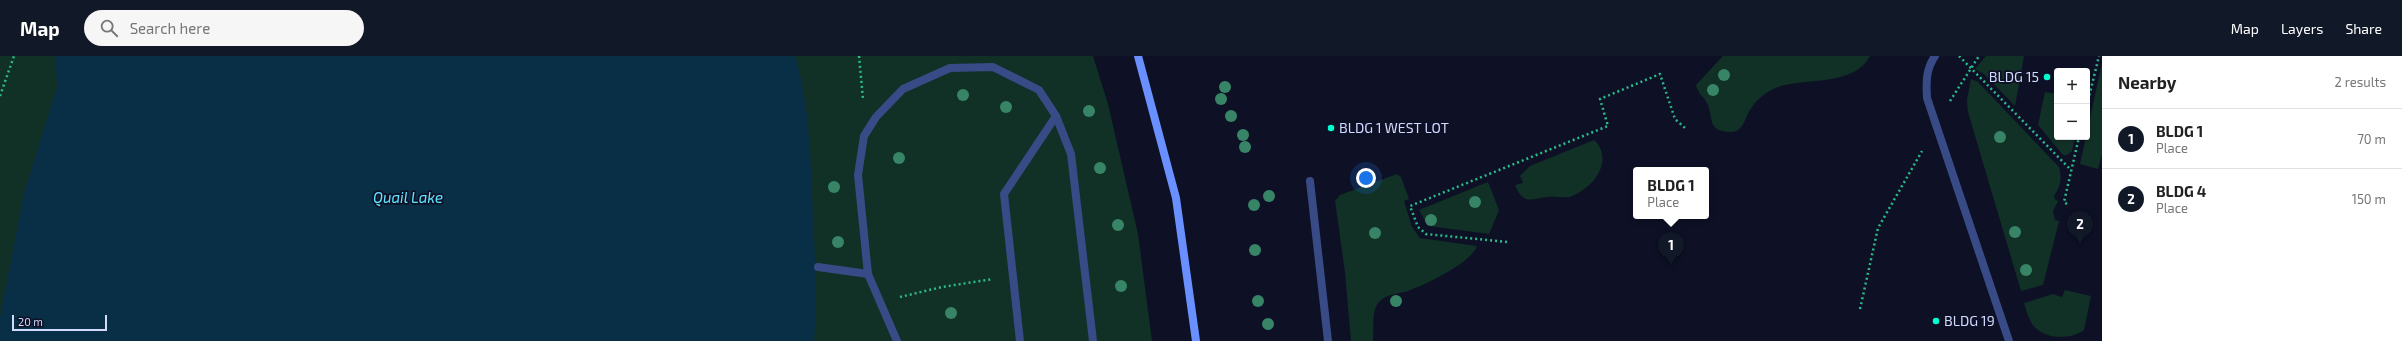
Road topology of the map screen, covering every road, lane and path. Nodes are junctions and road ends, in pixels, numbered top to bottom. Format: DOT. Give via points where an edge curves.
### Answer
graph roads {
  1 [pos="14,56"];
  2 [pos="859,56"];
  3 [pos="1138,56"];
  4 [pos="1935,56"];
  5 [pos="1959,56"];
  6 [pos="1979,56"];
  7 [pos="2099,56"];
  8 [pos="1970,67"];
  9 [pos="0,96"];
  10 [pos="2087,104"];
  11 [pos="1056,116"];
  12 [pos="1936,126"];
  13 [pos="1685,128"];
  14 [pos="864,136"];
  15 [pos="2078,140"];
  16 [pos="2071,170"];
  17 [pos="1310,181"];
  18 [pos="2067,204"];
  19 [pos="1507,242"];
  20 [pos="818,267"];
  21 [pos="868,274"];
  22 [pos="1000,278"];
  23 [pos="880,302"];
  24 [pos="1860,308"];
  25 [pos="897,341"];
  26 [pos="1020,341"];
  27 [pos="1093,341"];
  28 [pos="1196,341"];
  29 [pos="1328,341"];
  30 [pos="2009,341"];
  1 -- 9 [label="path"];
  2 -- 14 [label="path"];
  3 -- 28 [label="street" via="1176,198"];
  4 -- 12 [label="lane" via="1926,80 1927,98"];
  5 -- 8 [label="path"];
  6 -- 8 [label="path"];
  7 -- 10 [label="path"];
  8 -- 12 [label="path"];
  8 -- 16 [label="path"];
  11 -- 14 [label="lane" via="1039,90 993,67 950,68 903,88 876,117"];
  11 -- 26 [label="lane" via="1004,194"];
  11 -- 27 [label="lane" via="1071,154"];
  12 -- 24 [label="path" via="1878,228"];
  12 -- 30 [label="lane"];
  13 -- 19 [label="path" via="1675,119 1660,74 1600,99 1608,126 1410,206 1418,227 1426,234"];
  14 -- 21 [label="lane" via="858,175"];
  15 -- 16 [label="path"];
  16 -- 18 [label="path" via="2064,202"];
  17 -- 29 [label="lane"];
  20 -- 21 [label="lane"];
  21 -- 23 [label="lane"];
  22 -- 23 [label="path" via="942,287"];
  23 -- 25 [label="lane"];
}
